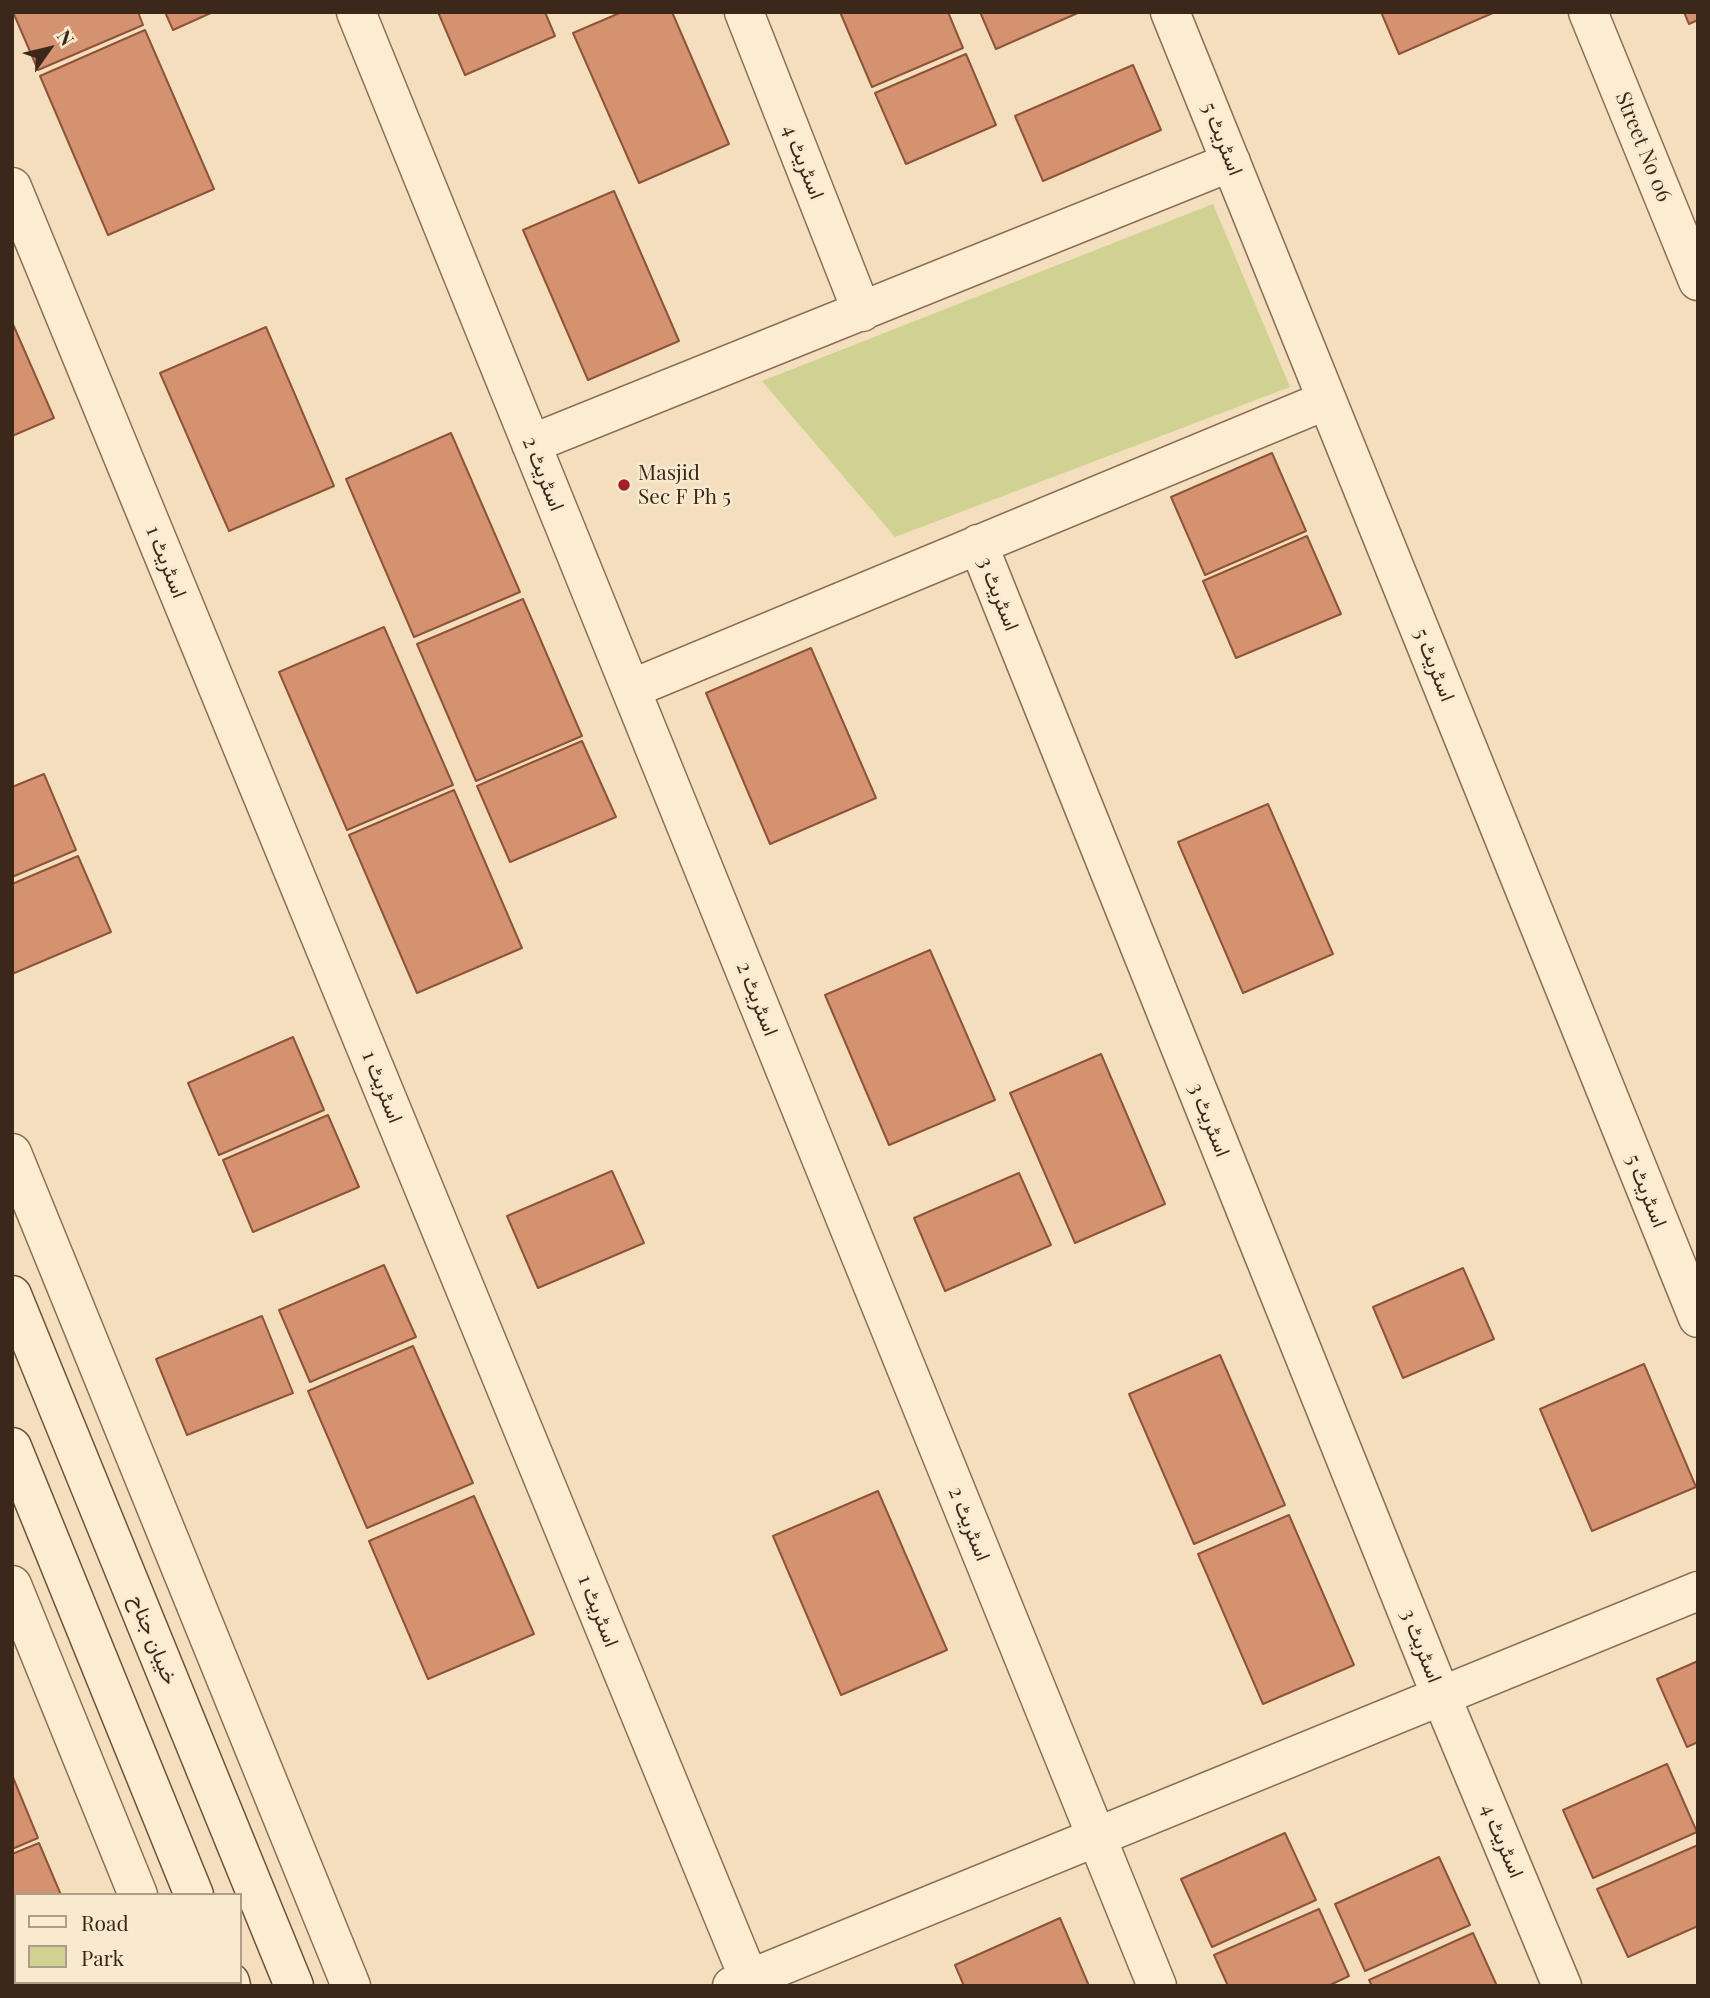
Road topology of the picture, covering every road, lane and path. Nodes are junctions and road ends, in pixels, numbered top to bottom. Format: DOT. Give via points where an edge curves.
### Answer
graph roads {
  1 [pos="356,12"];
  2 [pos="744,12"];
  3 [pos="1170,12"];
  4 [pos="1588,12"];
  5 [pos="1231,162"];
  6 [pos="12,187"];
  7 [pos="1698,281"];
  8 [pos="862,312"];
  9 [pos="1327,400"];
  10 [pos="531,444"];
  11 [pos="978,544"];
  12 [pos="631,689"];
  13 [pos="12,1153"];
  14 [pos="12,1295"];
  15 [pos="1698,1318"];
  16 [pos="12,1447"];
  17 [pos="12,1584"];
  18 [pos="1698,1591"];
  19 [pos="1441,1696"];
  20 [pos="1096,1837"];
  21 [pos="137,1893"];
  22 [pos="193,1893"];
  23 [pos="744,1984"];
  24 [pos="294,1986"];
  25 [pos="351,1986"];
  26 [pos="1157,1986"];
  27 [pos="1562,1986"];
  1 -- 10 [label="street, اسٹریٹ 2"];
  2 -- 8 [label="street, اسٹریٹ 4"];
  3 -- 5 [label="street, اسٹریٹ 5"];
  4 -- 7 [label="street, Street No 06"];
  5 -- 8 [label="street"];
  5 -- 9 [label="street, اسٹریٹ 5"];
  6 -- 23 [label="street, اسٹریٹ 1"];
  8 -- 10 [label="street"];
  9 -- 11 [label="street"];
  9 -- 15 [label="street, اسٹریٹ 5"];
  10 -- 12 [label="street, اسٹریٹ 2"];
  11 -- 12 [label="street"];
  11 -- 19 [label="street, اسٹریٹ 3"];
  12 -- 20 [label="street, اسٹریٹ 2"];
  13 -- 25 [label="street"];
  14 -- 24 [label="street, خیبان جناح"];
  16 -- 22 [label="street"];
  17 -- 21 [label="street"];
  18 -- 19 [label="street"];
  19 -- 20 [label="street"];
  19 -- 27 [label="street, اسٹریٹ 4"];
  20 -- 23 [label="street"];
  20 -- 26 [label="street, اسٹریٹ 2"];
}
